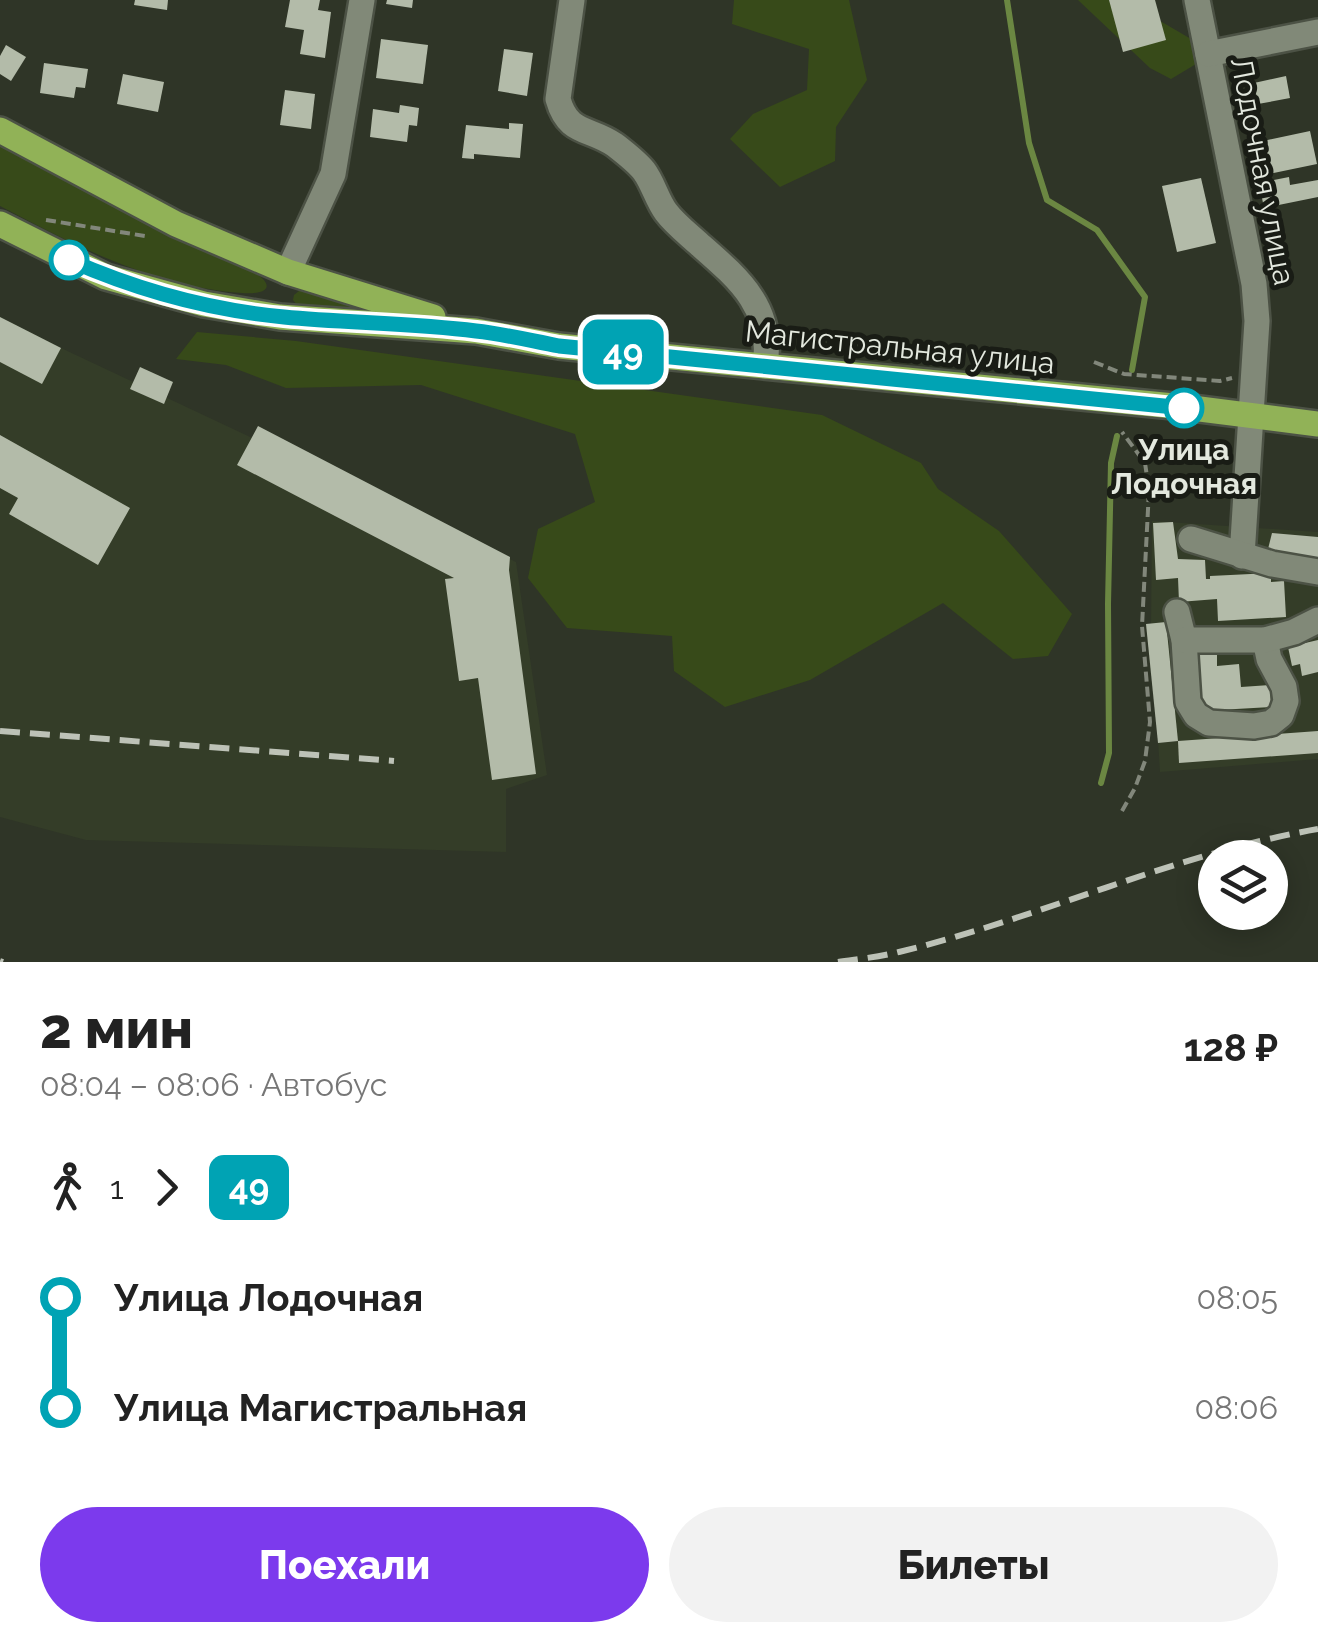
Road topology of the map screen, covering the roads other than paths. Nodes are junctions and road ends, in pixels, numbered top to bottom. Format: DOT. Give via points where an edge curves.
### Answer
graph roads {
  1 [pos="362,0"];
  2 [pos="572,0"];
  3 [pos="1196,0"];
  4 [pos="1318,32"];
  5 [pos="1208,54"];
  6 [pos="0,130"];
  7 [pos="0,224"];
  8 [pos="288,272"];
  9 [pos="280,316"];
  10 [pos="476,331"];
  11 [pos="765,366"];
  12 [pos="1250,415"];
  13 [pos="1318,424"];
  14 [pos="1192,538"];
  15 [pos="1242,556"];
  16 [pos="1318,572"];
  17 [pos="1178,612"];
  18 [pos="1318,620"];
  19 [pos="1184,640"];
  20 [pos="1266,640"];
  1 -- 8 [label="street" via="332,174"];
  2 -- 11 [label="street" via="558,98 562,114 644,171 666,212 751,294 765,324"];
  3 -- 5 [label="street, Лодочная улица"];
  4 -- 5 [label="street"];
  5 -- 12 [label="street, Лодочная улица" via="1254,284"];
  6 -- 8 [label="main road, Магистральная улица" via="176,224"];
  7 -- 9 [label="main road, Магистральная улица" via="106,277"];
  8 -- 9 [label="main road"];
  8 -- 10 [label="main road, Магистральная улица"];
  9 -- 10 [label="main road, Магистральная улица"];
  10 -- 11 [label="main road, Магистральная улица"];
  11 -- 12 [label="main road, Магистральная улица"];
  12 -- 13 [label="main road, Магистральная улица"];
  12 -- 15 [label="street, Лодочная улица"];
  14 -- 15 [label="street"];
  15 -- 16 [label="street"];
  17 -- 19 [label="street"];
  18 -- 20 [label="street"];
  19 -- 20 [label="street"];
  19 -- 20 [label="street" via="1188,702 1196,715 1208,724 1254,726 1281,715 1286,701"];
}
